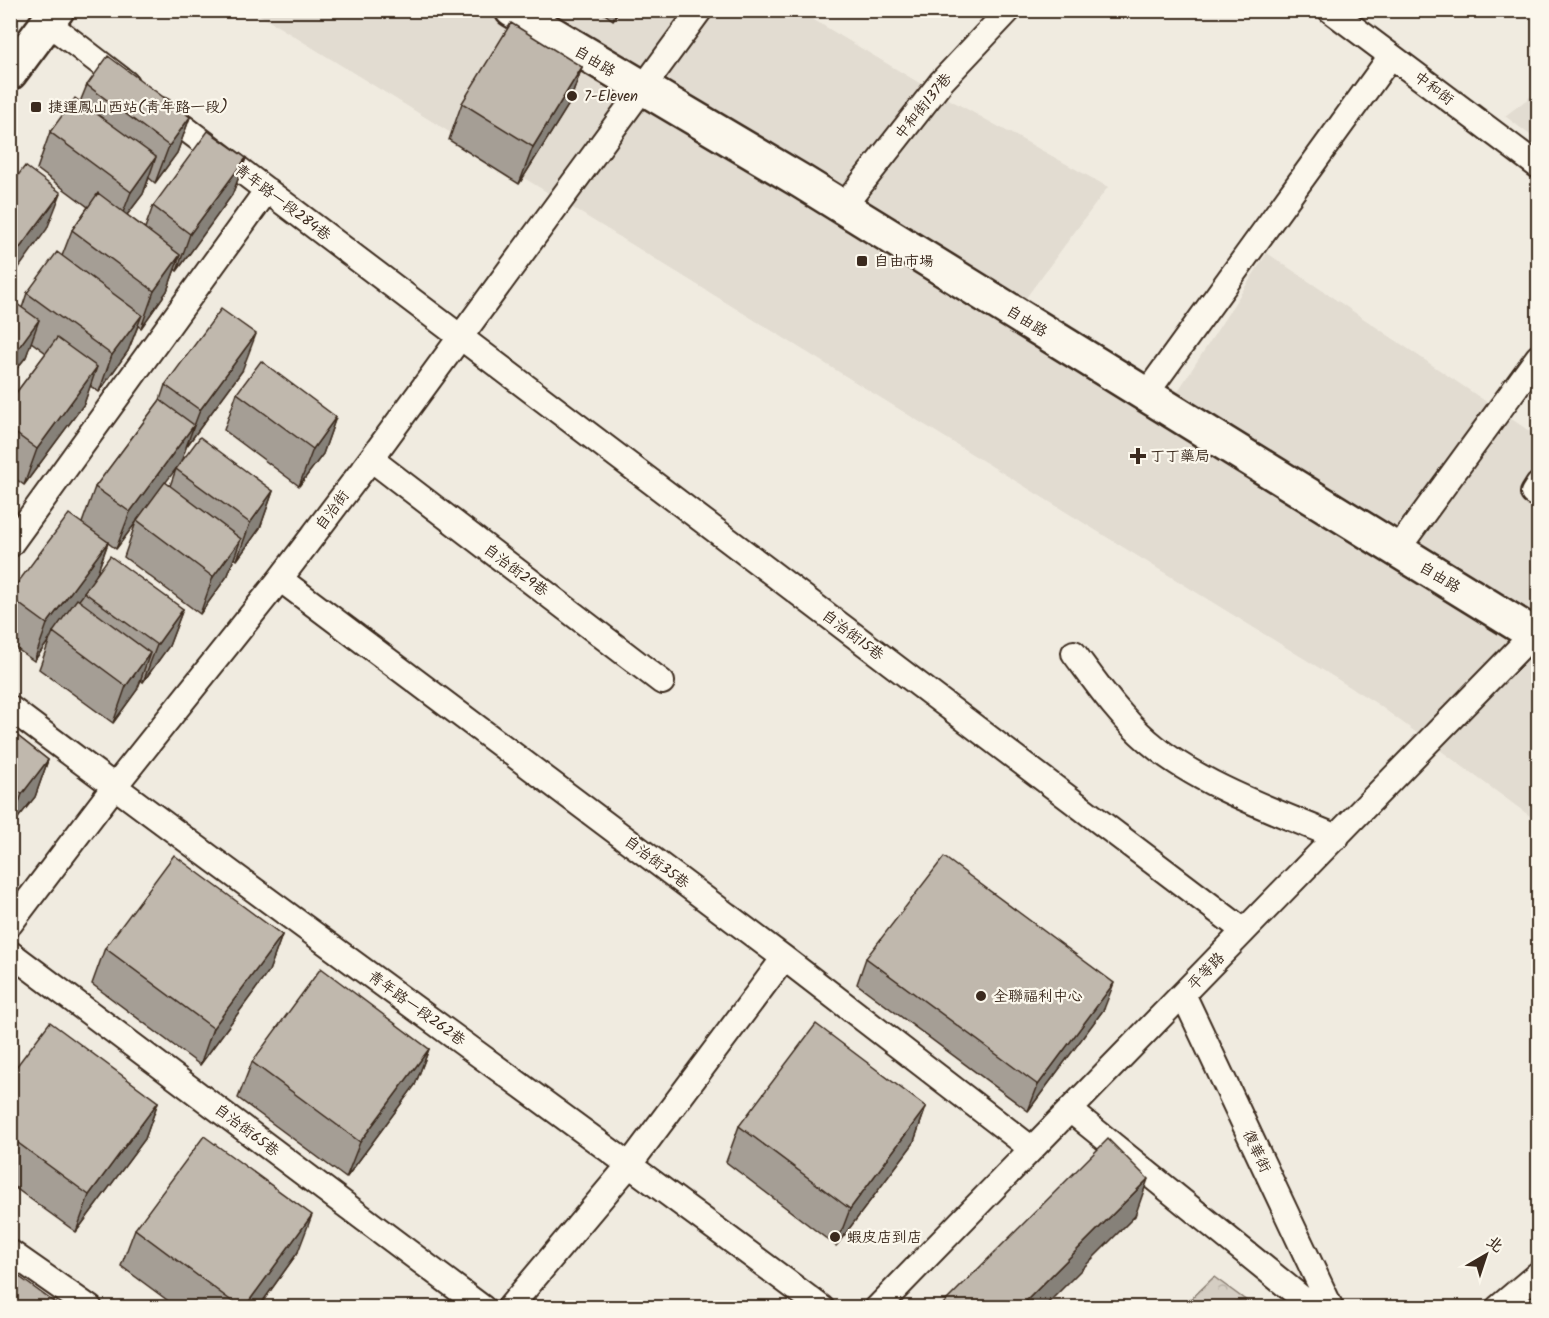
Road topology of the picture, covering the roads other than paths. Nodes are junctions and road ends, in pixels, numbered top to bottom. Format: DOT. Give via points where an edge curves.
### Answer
graph roads {
  1 [pos="512,10"];
  2 [pos="700,10"];
  3 [pos="1009,10"];
  4 [pos="1330,10"];
  5 [pos="52,17"];
  6 [pos="1391,56"];
  7 [pos="10,73"];
  8 [pos="642,89"];
  9 [pos="1539,166"];
  10 [pos="267,190"];
  11 [pos="843,207"];
  12 [pos="461,338"];
  13 [pos="1539,357"];
  14 [pos="1146,394"];
  15 [pos="371,459"];
  16 [pos="10,545"];
  17 [pos="1396,550"];
  18 [pos="280,579"];
  19 [pos="1537,634"];
  20 [pos="1074,653"];
  21 [pos="662,682"];
  22 [pos="10,708"];
  23 [pos="114,787"];
  24 [pos="1336,837"];
  25 [pos="10,924"];
  26 [pos="1244,932"];
  27 [pos="10,953"];
  28 [pos="784,958"];
  29 [pos="1183,994"];
  30 [pos="1070,1110"];
  31 [pos="1032,1149"];
  32 [pos="630,1164"];
  33 [pos="10,1252"];
  34 [pos="1539,1274"];
  35 [pos="90,1308"];
  36 [pos="483,1308"];
  37 [pos="509,1308"];
  38 [pos="822,1308"];
  39 [pos="877,1308"];
  40 [pos="1314,1308"];
  41 [pos="1331,1308"];
  42 [pos="1498,1308"];
  1 -- 8 [label="street, 自由路"];
  2 -- 8 [label="street, 自治街"];
  3 -- 11 [label="street, 中和街137巷" via="942,81"];
  4 -- 6 [label="street, 中和街"];
  5 -- 7 [label="street"];
  5 -- 10 [label="street, 青年路一段284巷"];
  6 -- 9 [label="street, 中和街"];
  6 -- 14 [label="street"];
  8 -- 11 [label="street, 自由路"];
  8 -- 12 [label="street, 自治街"];
  10 -- 12 [label="street, 青年路一段284巷"];
  10 -- 16 [label="street"];
  11 -- 14 [label="street, 自由路"];
  12 -- 15 [label="street, 自治街"];
  12 -- 26 [label="street, 自治街15巷"];
  13 -- 17 [label="street"];
  14 -- 17 [label="street, 自由路"];
  15 -- 18 [label="street, 自治街"];
  15 -- 21 [label="street, 自治街29巷"];
  17 -- 19 [label="street, 自由路"];
  18 -- 23 [label="street, 自治街"];
  18 -- 28 [label="street, 自治街35巷"];
  19 -- 24 [label="street, 平等路"];
  20 -- 24 [label="street" via="1115,707 1148,741 1189,771"];
  22 -- 23 [label="street, 青年路一段262巷"];
  23 -- 25 [label="street, 自治街"];
  23 -- 32 [label="street, 青年路一段262巷"];
  24 -- 26 [label="street, 平等路"];
  26 -- 29 [label="street, 平等路"];
  27 -- 36 [label="street, 自治街65巷"];
  28 -- 31 [label="street, 自治街35巷"];
  28 -- 32 [label="street"];
  29 -- 30 [label="street, 平等路"];
  29 -- 41 [label="street, 復華街"];
  30 -- 31 [label="street, 平等路"];
  30 -- 40 [label="street"];
  31 -- 39 [label="street, 平等路"];
  32 -- 37 [label="street"];
  32 -- 38 [label="street, 青年路一段262巷"];
  33 -- 35 [label="street"];
  34 -- 42 [label="street"];
}
